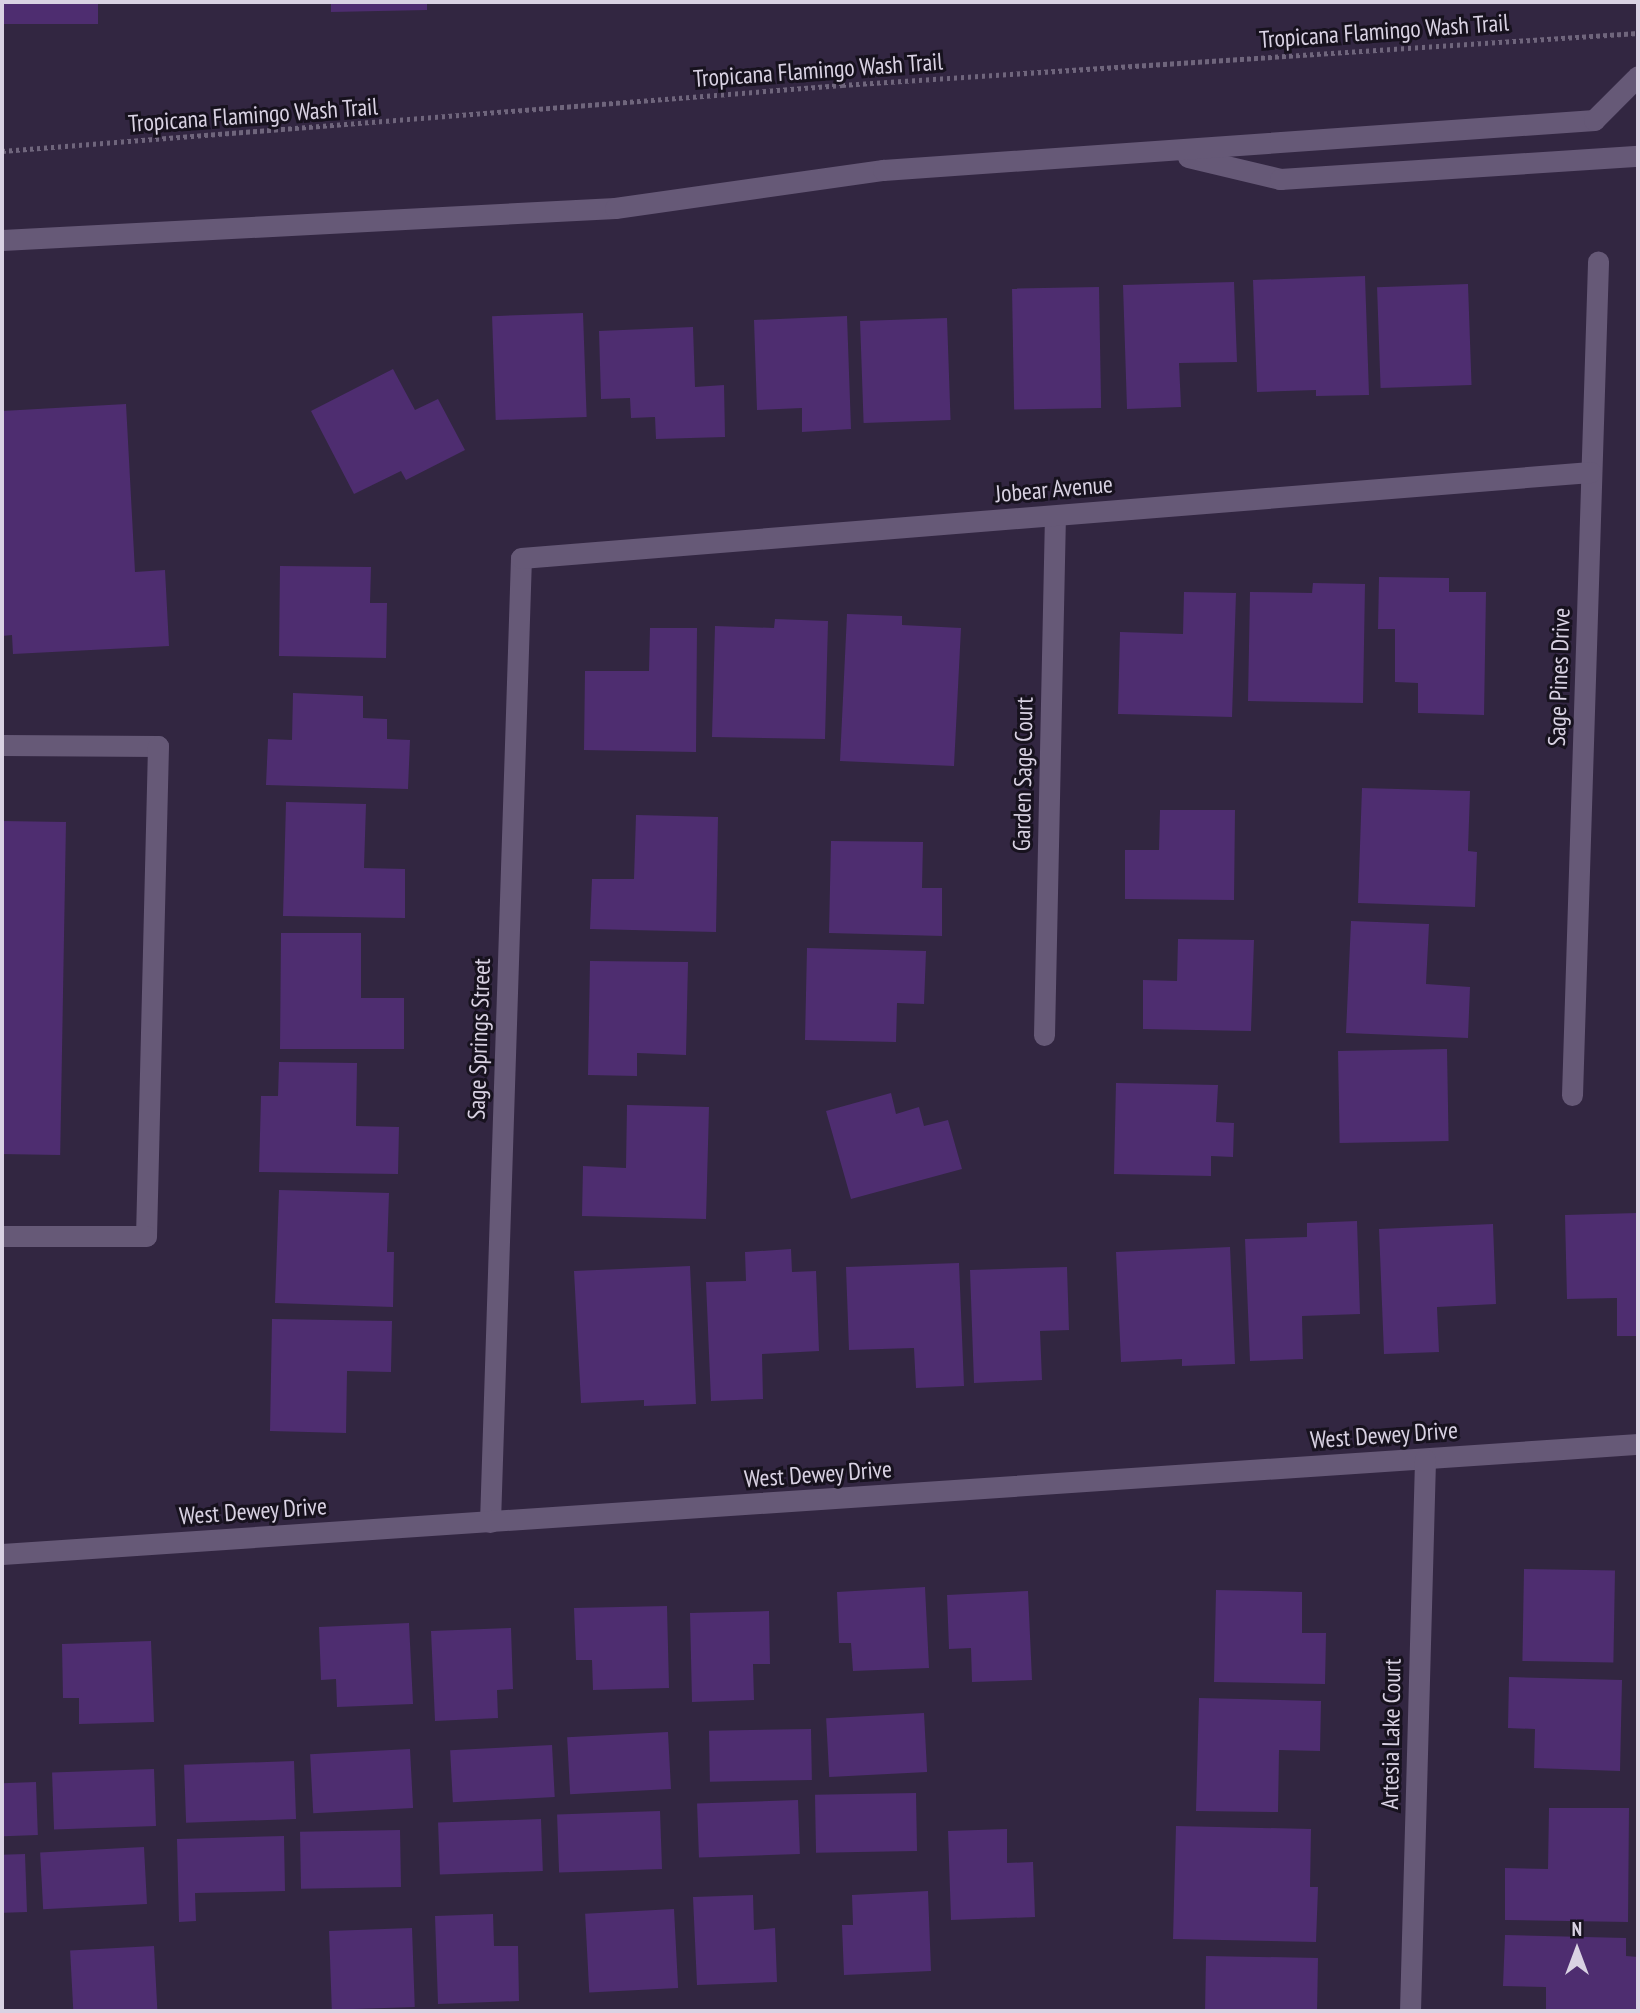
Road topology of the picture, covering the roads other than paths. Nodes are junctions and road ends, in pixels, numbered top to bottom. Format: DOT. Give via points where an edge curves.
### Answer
graph roads {
  1 [pos="1638,76"];
  2 [pos="1162,150"];
  3 [pos="1638,156"];
  4 [pos="2,240"];
  5 [pos="1598,261"];
  6 [pos="1591,472"];
  7 [pos="1055,516"];
  8 [pos="521,558"];
  9 [pos="2,745"];
  10 [pos="1044,1035"];
  11 [pos="1572,1095"];
  12 [pos="2,1236"];
  13 [pos="1638,1444"];
  14 [pos="1424,1459"];
  15 [pos="490,1522"];
  16 [pos="2,1554"];
  17 [pos="1410,2011"];
  1 -- 2 [label="street" via="1594,120"];
  2 -- 3 [label="street" via="1280,179"];
  2 -- 4 [label="street" via="883,170 615,208"];
  5 -- 6 [label="street, Sage Pines Drive"];
  6 -- 7 [label="street, Jobear Avenue"];
  6 -- 11 [label="street, Sage Pines Drive"];
  7 -- 8 [label="street, Jobear Avenue"];
  7 -- 10 [label="street, Garden Sage Court"];
  8 -- 15 [label="street, Sage Springs Street"];
  9 -- 12 [label="street" via="158,746 146,1236"];
  13 -- 14 [label="street, West Dewey Drive"];
  14 -- 15 [label="street, West Dewey Drive"];
  14 -- 17 [label="street, Artesia Lake Court"];
  15 -- 16 [label="street, West Dewey Drive"];
}
